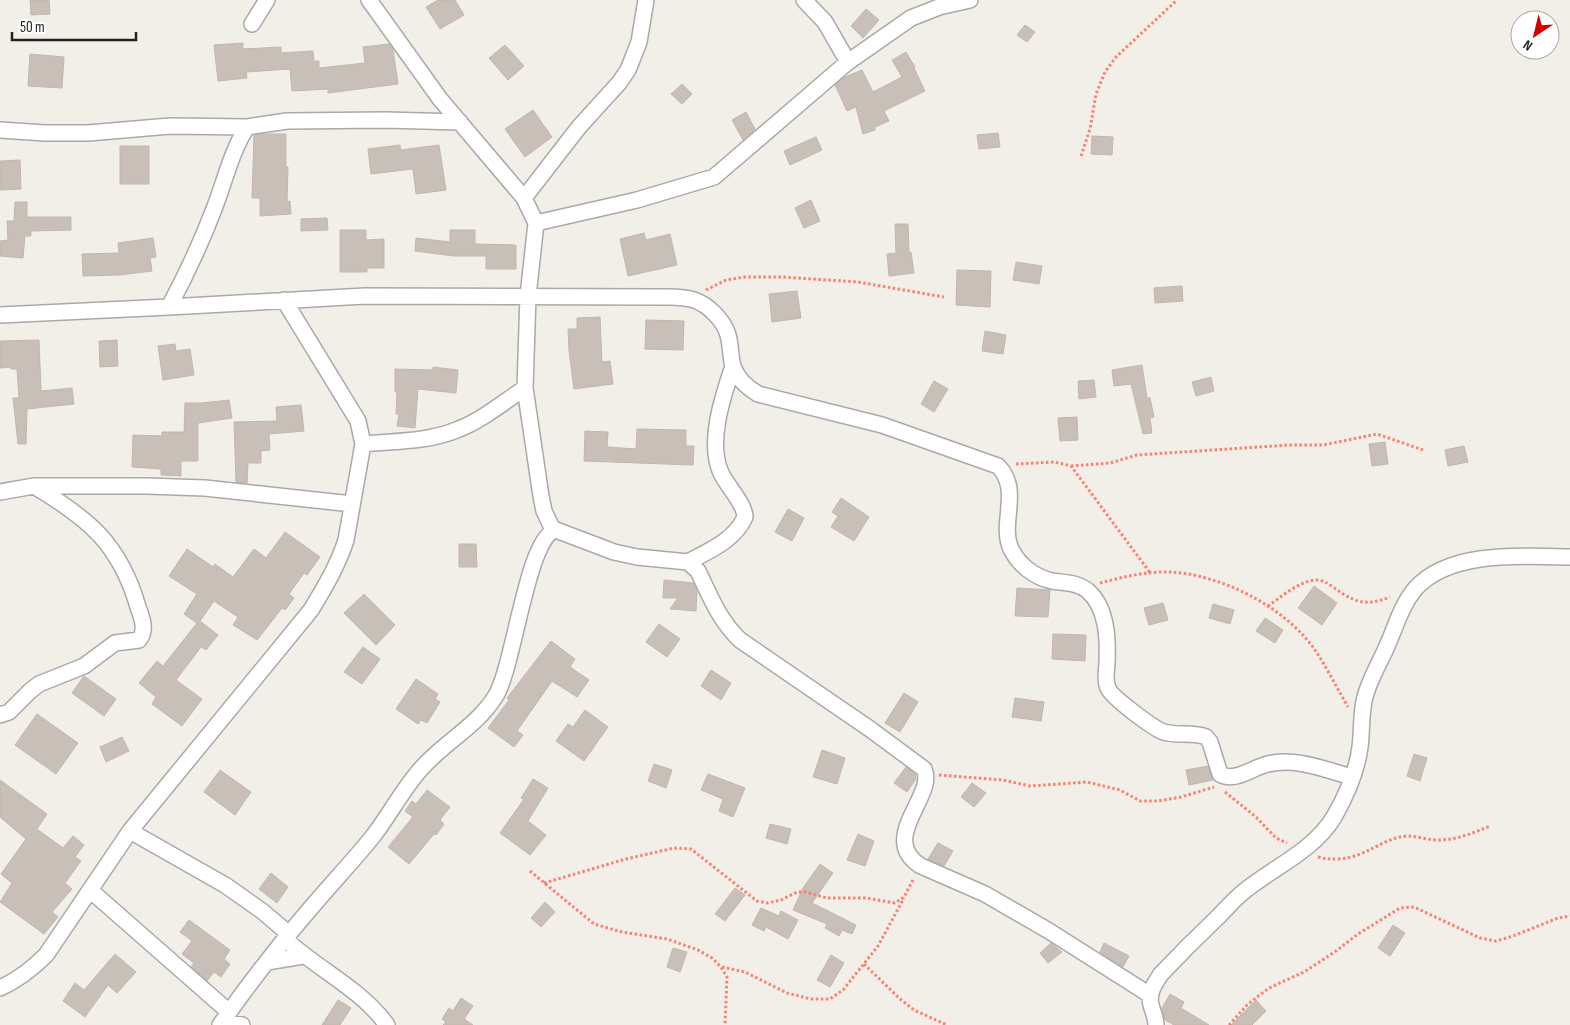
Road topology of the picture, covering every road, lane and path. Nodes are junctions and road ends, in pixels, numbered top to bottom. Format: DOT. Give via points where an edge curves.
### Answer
graph roads {
  1 [pos="267,0"];
  2 [pos="369,0"];
  3 [pos="646,0"];
  4 [pos="804,0"];
  5 [pos="970,0"];
  6 [pos="1177,0"];
  7 [pos="252,24"];
  8 [pos="848,62"];
  9 [pos="460,122"];
  10 [pos="247,127"];
  11 [pos="0,130"];
  12 [pos="1081,156"];
  13 [pos="524,198"];
  14 [pos="536,223"];
  15 [pos="528,296"];
  16 [pos="944,298"];
  17 [pos="689,299"];
  18 [pos="284,300"];
  19 [pos="169,307"];
  20 [pos="0,315"];
  21 [pos="733,366"];
  22 [pos="525,388"];
  23 [pos="363,444"];
  24 [pos="1423,450"];
  25 [pos="998,466"];
  26 [pos="1071,466"];
  27 [pos="34,486"];
  28 [pos="0,492"];
  29 [pos="352,504"];
  30 [pos="554,530"];
  31 [pos="1570,557"];
  32 [pos="688,562"];
  33 [pos="1151,574"];
  34 [pos="1082,587"];
  35 [pos="1416,588"];
  36 [pos="1268,606"];
  37 [pos="5,714"];
  38 [pos="0,729"];
  39 [pos="1362,731"];
  40 [pos="926,774"];
  41 [pos="1352,777"];
  42 [pos="1221,780"];
  43 [pos="1490,826"];
  44 [pos="130,831"];
  45 [pos="1301,850"];
  46 [pos="921,866"];
  47 [pos="530,870"];
  48 [pos="544,883"];
  49 [pos="90,890"];
  50 [pos="904,897"];
  51 [pos="1570,916"];
  52 [pos="287,936"];
  53 [pos="303,956"];
  54 [pos="267,962"];
  55 [pos="864,964"];
  56 [pos="722,967"];
  57 [pos="0,988"];
  58 [pos="1150,995"];
  59 [pos="223,1020"];
  60 [pos="242,1025"];
  61 [pos="387,1025"];
  62 [pos="725,1025"];
  63 [pos="947,1025"];
  64 [pos="1156,1025"];
  65 [pos="1230,1025"];
  1 -- 7 [label="street"];
  2 -- 9 [label="street"];
  3 -- 13 [label="street" via="639,42 628,70 578,127"];
  4 -- 8 [label="street" via="825,22"];
  5 -- 8 [label="street" via="911,18"];
  6 -- 12 [label="path" via="1116,57 1105,72 1096,94"];
  8 -- 14 [label="street" via="714,177 637,200"];
  9 -- 10 [label="street" via="287,121"];
  9 -- 13 [label="street"];
  10 -- 11 [label="street" via="170,126 88,133"];
  10 -- 19 [label="street" via="238,141 189,270"];
  13 -- 14 [label="street"];
  14 -- 15 [label="street"];
  15 -- 17 [label="street"];
  15 -- 18 [label="street" via="374,296"];
  15 -- 22 [label="street"];
  16 -- 17 [label="path" via="858,282 745,277 726,280"];
  17 -- 21 [label="street" via="709,309 723,324"];
  18 -- 19 [label="street"];
  18 -- 23 [label="street" via="358,421"];
  19 -- 20 [label="street"];
  21 -- 25 [label="street" via="747,386 763,396 882,425"];
  21 -- 32 [label="street" via="720,410 717,460 720,472 745,517 729,538"];
  22 -- 23 [label="street" via="461,429 432,437"];
  22 -- 30 [label="street" via="540,496"];
  23 -- 29 [label="street"];
  24 -- 26 [label="path" via="1377,434 1323,445 1137,455 1110,463"];
  25 -- 26 [label="path" via="1048,462"];
  25 -- 34 [label="street" via="1009,487 1009,542 1019,562 1044,578"];
  26 -- 33 [label="path"];
  27 -- 28 [label="street"];
  27 -- 29 [label="street" via="205,488"];
  27 -- 37 [label="street" via="61,502 99,533 124,568 133,587 144,630 140,640 115,643 84,666 39,684"];
  29 -- 44 [label="street" via="341,555 311,610"];
  30 -- 32 [label="street" via="614,552"];
  30 -- 52 [label="street" via="545,537 534,561 508,664 496,696 474,723 418,772 375,833"];
  31 -- 35 [label="street" via="1513,556 1453,565 1435,572"];
  32 -- 40 [label="street" via="698,571 720,617 740,640 870,729 924,769"];
  33 -- 34 [label="path"];
  33 -- 36 [label="path" via="1170,572 1199,576 1235,587"];
  34 -- 42 [label="street" via="1096,601 1102,613 1107,637 1106,681 1110,692 1161,731 1206,737"];
  35 -- 36 [label="path" via="1378,602 1362,603 1324,581 1314,580"];
  35 -- 39 [label="street" via="1398,617 1367,687"];
  36 -- 39 [label="path" via="1315,650"];
  37 -- 38 [label="street"];
  39 -- 41 [label="street" via="1358,762"];
  40 -- 42 [label="path" via="988,778 1030,786 1087,782 1120,790 1140,800 1158,801 1181,797"];
  40 -- 46 [label="street" via="922,792 906,827 905,845 912,859"];
  41 -- 42 [label="street" via="1289,762 1269,764"];
  41 -- 45 [label="street" via="1333,818 1314,841"];
  42 -- 45 [label="path" via="1223,790 1256,816 1276,838"];
  43 -- 45 [label="path" via="1451,840 1408,836 1350,858 1324,859"];
  44 -- 49 [label="street"];
  44 -- 52 [label="street" via="225,885 262,912"];
  45 -- 58 [label="street" via="1245,890 1160,974"];
  46 -- 50 [label="path"];
  46 -- 58 [label="street" via="985,894"];
  47 -- 48 [label="path"];
  48 -- 50 [label="path" via="626,859 674,848 691,848 757,901 781,900 797,892 827,898 866,898 885,902 895,902"];
  48 -- 56 [label="path" via="594,924 667,939 698,950"];
  49 -- 57 [label="street" via="46,955 32,970"];
  49 -- 59 [label="street"];
  50 -- 55 [label="path" via="878,946"];
  51 -- 65 [label="path" via="1496,941 1480,938 1414,907 1400,908 1304,972 1269,988 1247,1004"];
  52 -- 53 [label="street"];
  52 -- 54 [label="street"];
  53 -- 54 [label="street"];
  53 -- 61 [label="street" via="345,984"];
  54 -- 59 [label="street"];
  55 -- 56 [label="path" via="843,990 830,999 787,993 745,972"];
  55 -- 63 [label="path" via="914,1010"];
  56 -- 62 [label="path" via="728,977"];
  58 -- 64 [label="street"];
  59 -- 60 [label="street"];
}
